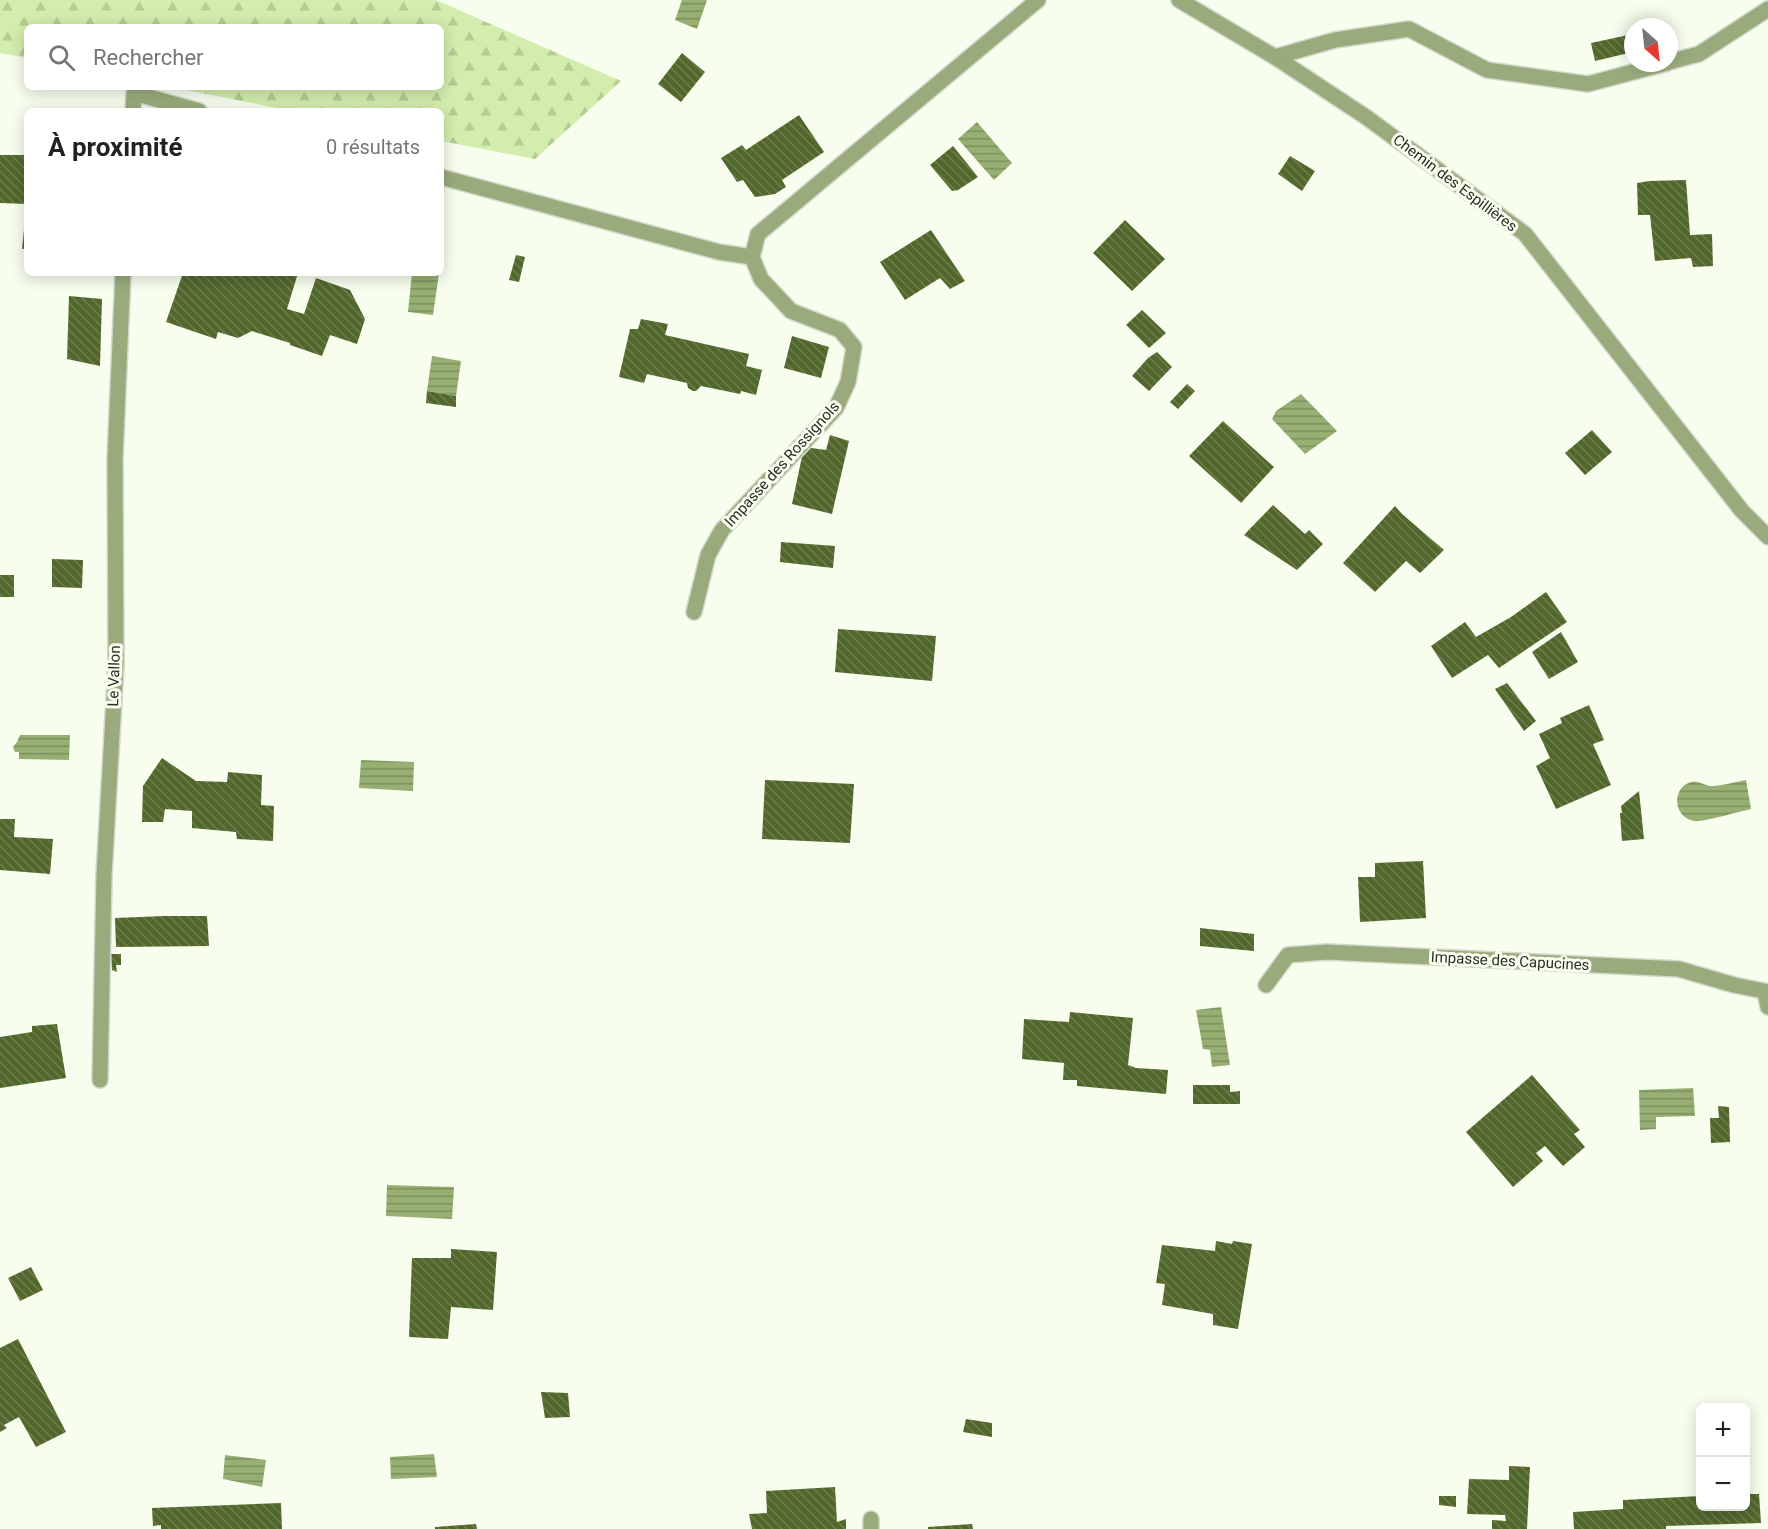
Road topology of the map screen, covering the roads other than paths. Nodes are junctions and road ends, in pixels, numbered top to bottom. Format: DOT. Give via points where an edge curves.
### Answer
graph roads {
  1 [pos="1038,0"];
  2 [pos="1179,0"];
  3 [pos="1768,9"];
  4 [pos="1275,57"];
  5 [pos="1678,60"];
  6 [pos="1634,72"];
  7 [pos="133,108"];
  8 [pos="188,108"];
  9 [pos="444,178"];
  10 [pos="752,256"];
  11 [pos="123,276"];
  12 [pos="1768,537"];
  13 [pos="694,612"];
  14 [pos="1266,985"];
  15 [pos="1767,997"];
  16 [pos="100,1080"];
  1 -- 10 [label="street" via="758,234"];
  2 -- 4 [label="street, Chemin des Espillières"];
  3 -- 5 [label="street" via="1699,54"];
  4 -- 6 [label="street" via="1335,40 1409,29 1487,70 1588,84"];
  4 -- 12 [label="street, Chemin des Espillières" via="1366,117 1525,234 1742,511"];
  7 -- 8 [label="street" via="134,93"];
  9 -- 10 [label="street" via="719,252"];
  10 -- 13 [label="street, Impasse des Rossignols" via="761,279 791,311 840,330 854,347 848,382 836,408 722,530 708,555"];
  11 -- 16 [label="street, Le Vallon" via="115,459 116,664 104,875"];
  14 -- 15 [label="street, Impasse des Capucines" via="1288,955 1327,952 1679,969"];
}
